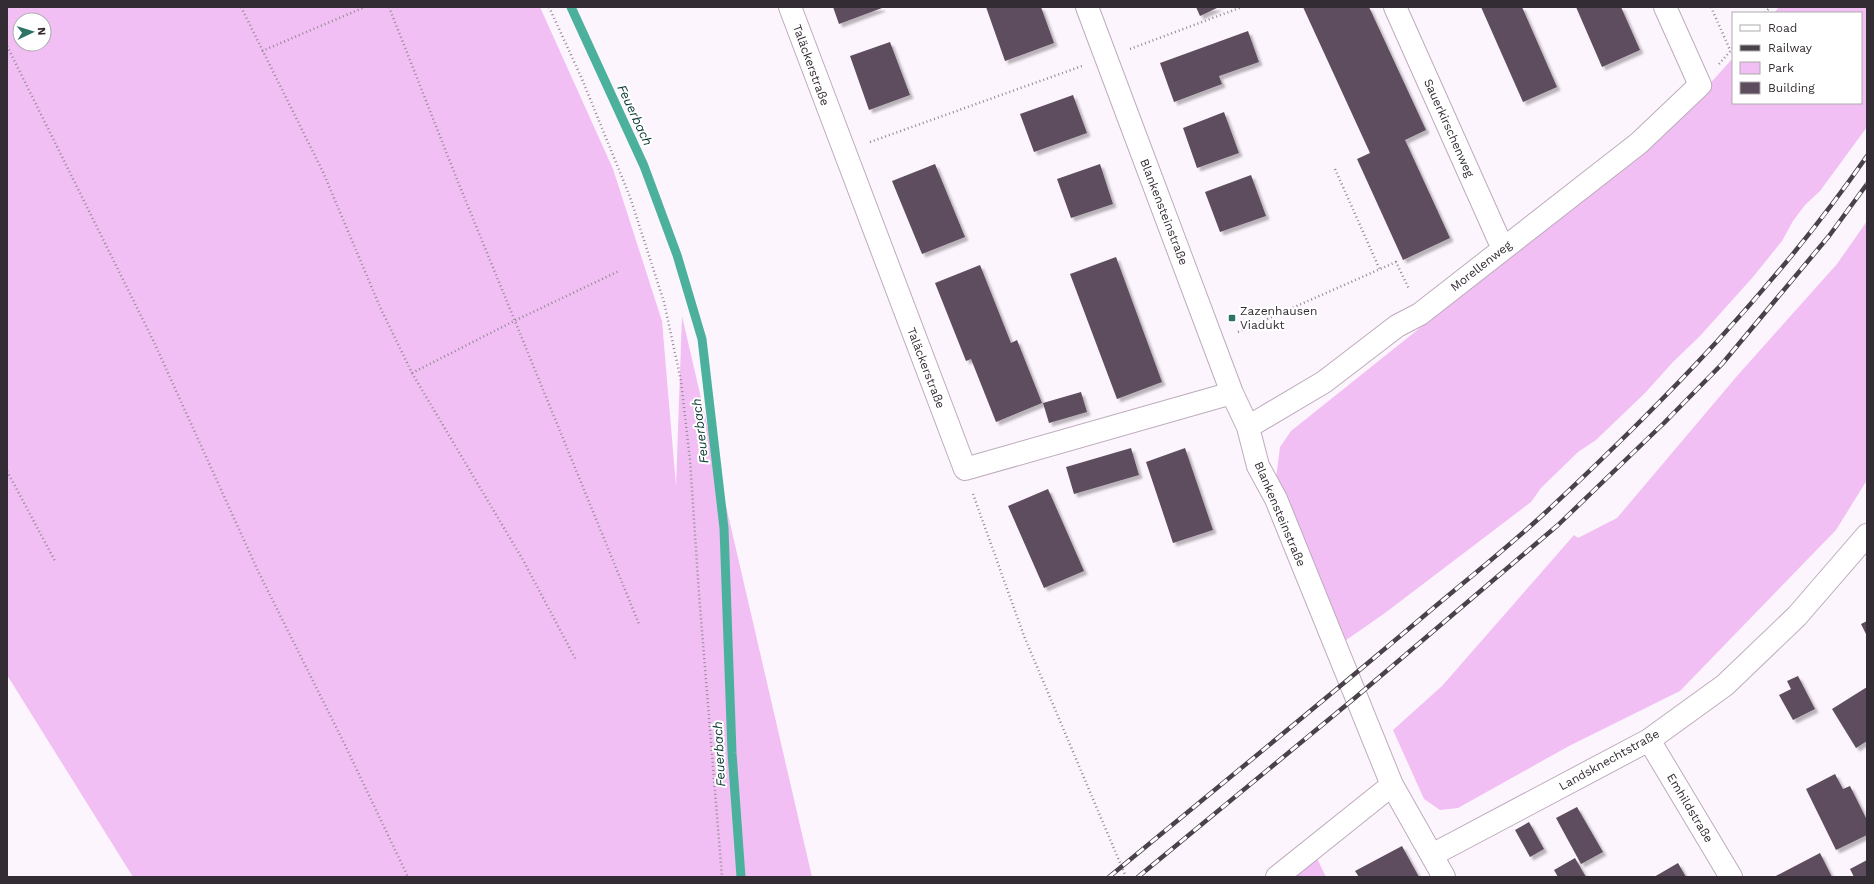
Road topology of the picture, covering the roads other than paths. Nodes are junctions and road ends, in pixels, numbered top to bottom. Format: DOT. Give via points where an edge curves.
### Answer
graph roads {
  1 [pos="790,7"];
  2 [pos="1087,7"];
  3 [pos="1395,7"];
  4 [pos="1665,7"];
  5 [pos="1503,249"];
  6 [pos="1232,393"];
  7 [pos="1248,427"];
  8 [pos="1867,535"];
  9 [pos="1649,740"];
  10 [pos="1392,785"];
  11 [pos="1432,855"];
  12 [pos="1277,877"];
  13 [pos="1444,877"];
  14 [pos="1731,877"];
  1 -- 6 [label="street, Taläckerstraße" via="965,469"];
  2 -- 6 [label="street, Blankensteinstraße"];
  3 -- 5 [label="street, Sauerkirschenweg"];
  4 -- 5 [label="street, Morellenweg" via="1700,85 1639,143"];
  5 -- 7 [label="street, Morellenweg" via="1420,314 1397,326 1324,382"];
  6 -- 7 [label="street, Blankensteinstraße"];
  7 -- 10 [label="street, Blankensteinstraße" via="1258,466 1276,500"];
  8 -- 9 [label="street, Landsknechtstraße" via="1797,616 1725,685"];
  9 -- 11 [label="street, Landsknechtstraße"];
  9 -- 14 [label="street, Emhildstraße"];
  10 -- 11 [label="street, Blankensteinstraße"];
  10 -- 12 [label="street"];
  11 -- 13 [label="street, Blankensteinstraße"];
}
